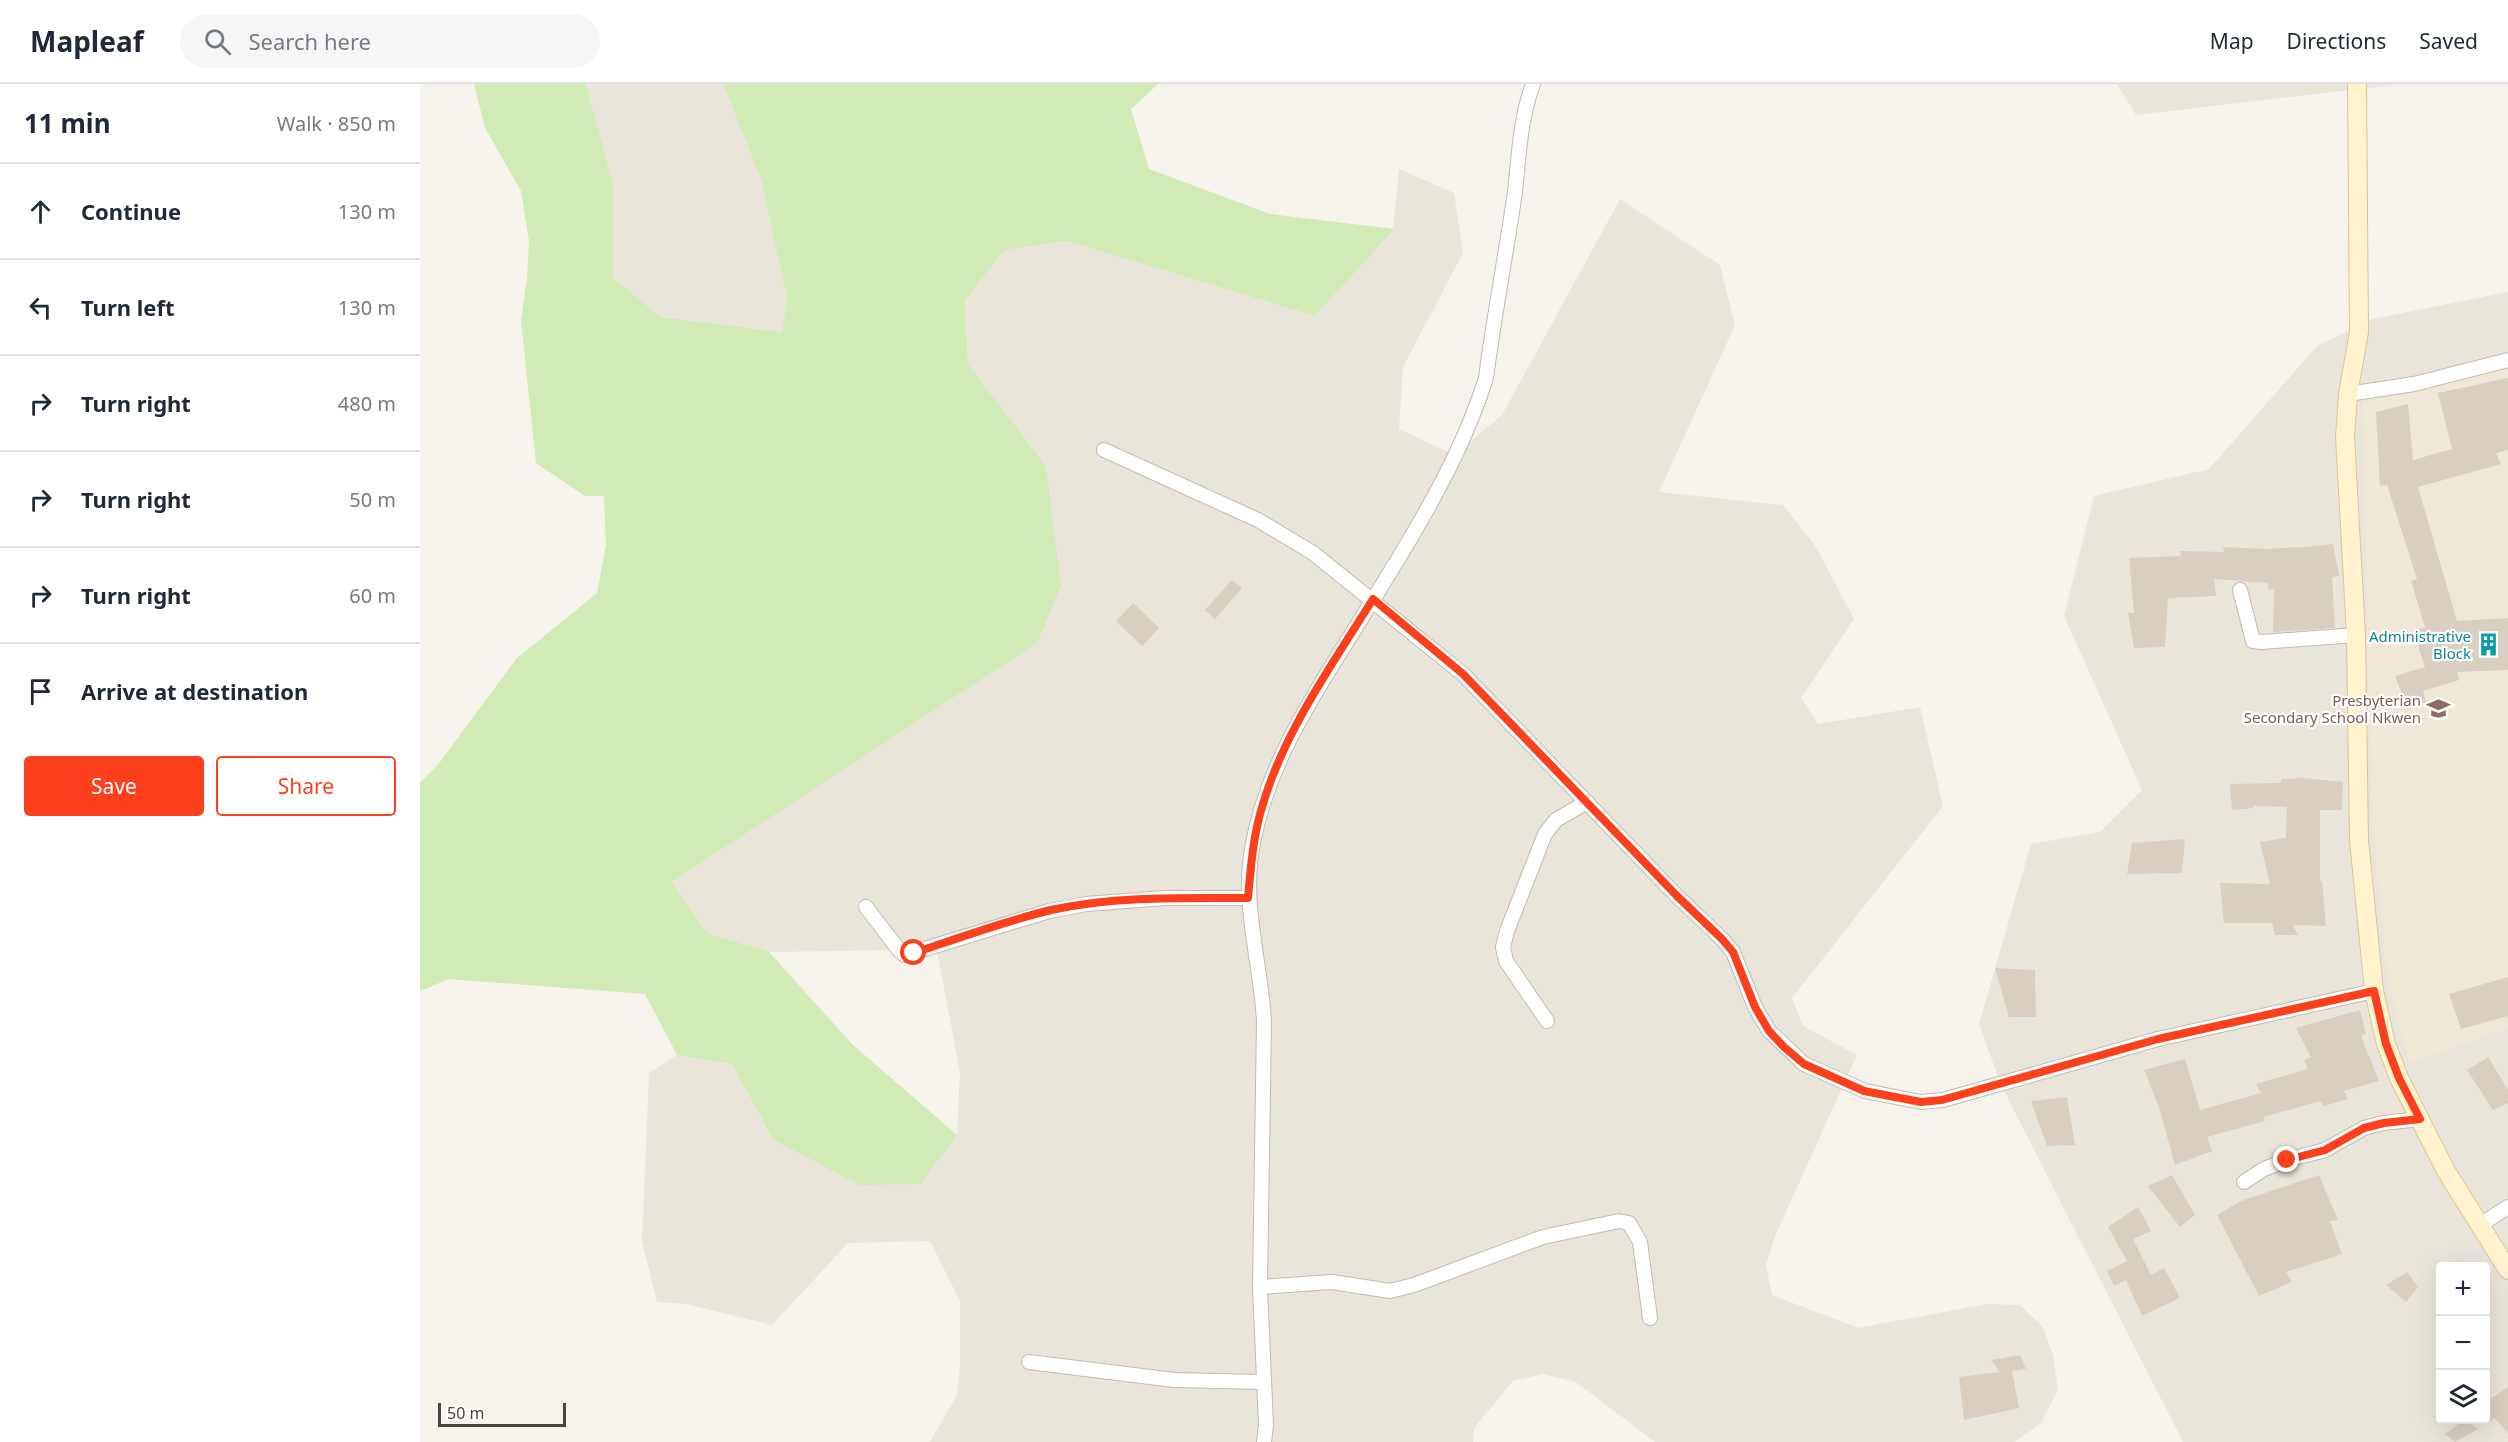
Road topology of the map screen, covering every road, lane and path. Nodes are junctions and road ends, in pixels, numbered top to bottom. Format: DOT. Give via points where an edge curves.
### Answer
graph roads {
  1 [pos="1533,84"];
  2 [pos="2356,84"];
  3 [pos="2508,360"];
  4 [pos="2348,394"];
  5 [pos="1104,450"];
  6 [pos="2240,590"];
  7 [pos="1373,599"];
  8 [pos="2356,635"];
  9 [pos="1587,802"];
  10 [pos="1248,898"];
  11 [pos="866,907"];
  12 [pos="2374,991"];
  13 [pos="1547,1021"];
  14 [pos="2420,1119"];
  15 [pos="2244,1182"];
  16 [pos="2508,1207"];
  17 [pos="2480,1225"];
  18 [pos="2508,1270"];
  19 [pos="1260,1287"];
  20 [pos="1650,1318"];
  21 [pos="1029,1362"];
  22 [pos="1264,1382"];
  23 [pos="1264,1442"];
  1 -- 7 [label="street" via="1521,132 1486,378 1478,403 1432,497"];
  2 -- 4 [label="street" via="2359,332"];
  3 -- 4 [label="street" via="2414,384"];
  4 -- 8 [label="street" via="2345,437"];
  5 -- 7 [label="street" via="1258,520 1313,553"];
  6 -- 8 [label="street" via="2253,641"];
  7 -- 9 [label="street" via="1463,674"];
  7 -- 10 [label="street" via="1307,705 1279,760 1252,850"];
  8 -- 12 [label="street" via="2359,840"];
  9 -- 12 [label="street" via="1733,952 1755,1007 1784,1047 1804,1064 1864,1091 1921,1102 1942,1100 2158,1039"];
  9 -- 13 [label="street" via="1556,820 1545,834 1503,947 1506,961"];
  10 -- 11 [label="street" via="1165,898 1086,904 1049,911 905,955"];
  10 -- 19 [label="street" via="1264,1021"];
  12 -- 14 [label="street" via="2386,1044"];
  14 -- 15 [label="street" via="2364,1128 2325,1150 2264,1169"];
  14 -- 17 [label="street"];
  16 -- 17 [label="street"];
  17 -- 18 [label="street"];
  19 -- 20 [label="street" via="1332,1282 1390,1291 1543,1237 1619,1221 1629,1223 1640,1242"];
  19 -- 22 [label="street"];
  21 -- 22 [label="street" via="1174,1380"];
  22 -- 23 [label="street"];
}
